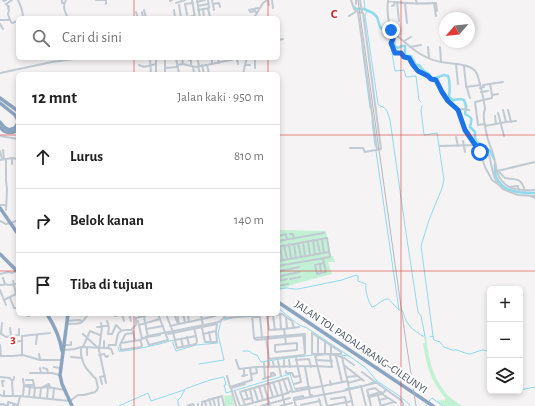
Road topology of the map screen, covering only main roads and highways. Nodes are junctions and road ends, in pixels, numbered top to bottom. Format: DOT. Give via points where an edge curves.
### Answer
graph roads {
  1 [pos="0,97"];
  2 [pos="0,102"];
  3 [pos="16,110"];
  4 [pos="16,110"];
  5 [pos="16,117"];
  6 [pos="0,122"];
  7 [pos="16,126"];
  8 [pos="0,127"];
  9 [pos="16,130"];
  10 [pos="16,134"];
  11 [pos="2,210"];
  12 [pos="16,231"];
  13 [pos="0,254"];
  14 [pos="16,271"];
  15 [pos="280,305"];
  16 [pos="48,316"];
  17 [pos="68,316"];
  18 [pos="63,344"];
  19 [pos="62,359"];
  20 [pos="388,376"];
  21 [pos="72,406"];
  22 [pos="429,406"];
  23 [pos="433,406"];
  1 -- 3 [label="highway"];
  2 -- 4 [label="highway"];
  2 -- 5 [label="highway"];
  6 -- 7 [label="highway" via="9,130"];
  8 -- 9 [label="highway" via="8,133"];
  8 -- 10 [label="highway" via="5,134"];
  11 -- 12 [label="highway"];
  13 -- 14 [label="highway"];
  15 -- 20 [label="highway, JALAN TOL PADALARANG–CILEUNYI"];
  16 -- 18 [label="highway"];
  17 -- 18 [label="highway"];
  18 -- 19 [label="highway"];
  18 -- 19 [label="highway"];
  19 -- 21 [label="highway" via="60,375"];
  20 -- 22 [label="highway, JALAN TOL PADALARANG–CILEUNYI"];
  20 -- 23 [label="highway, JALAN TOL PADALARANG–CILEUNYI"];
}
